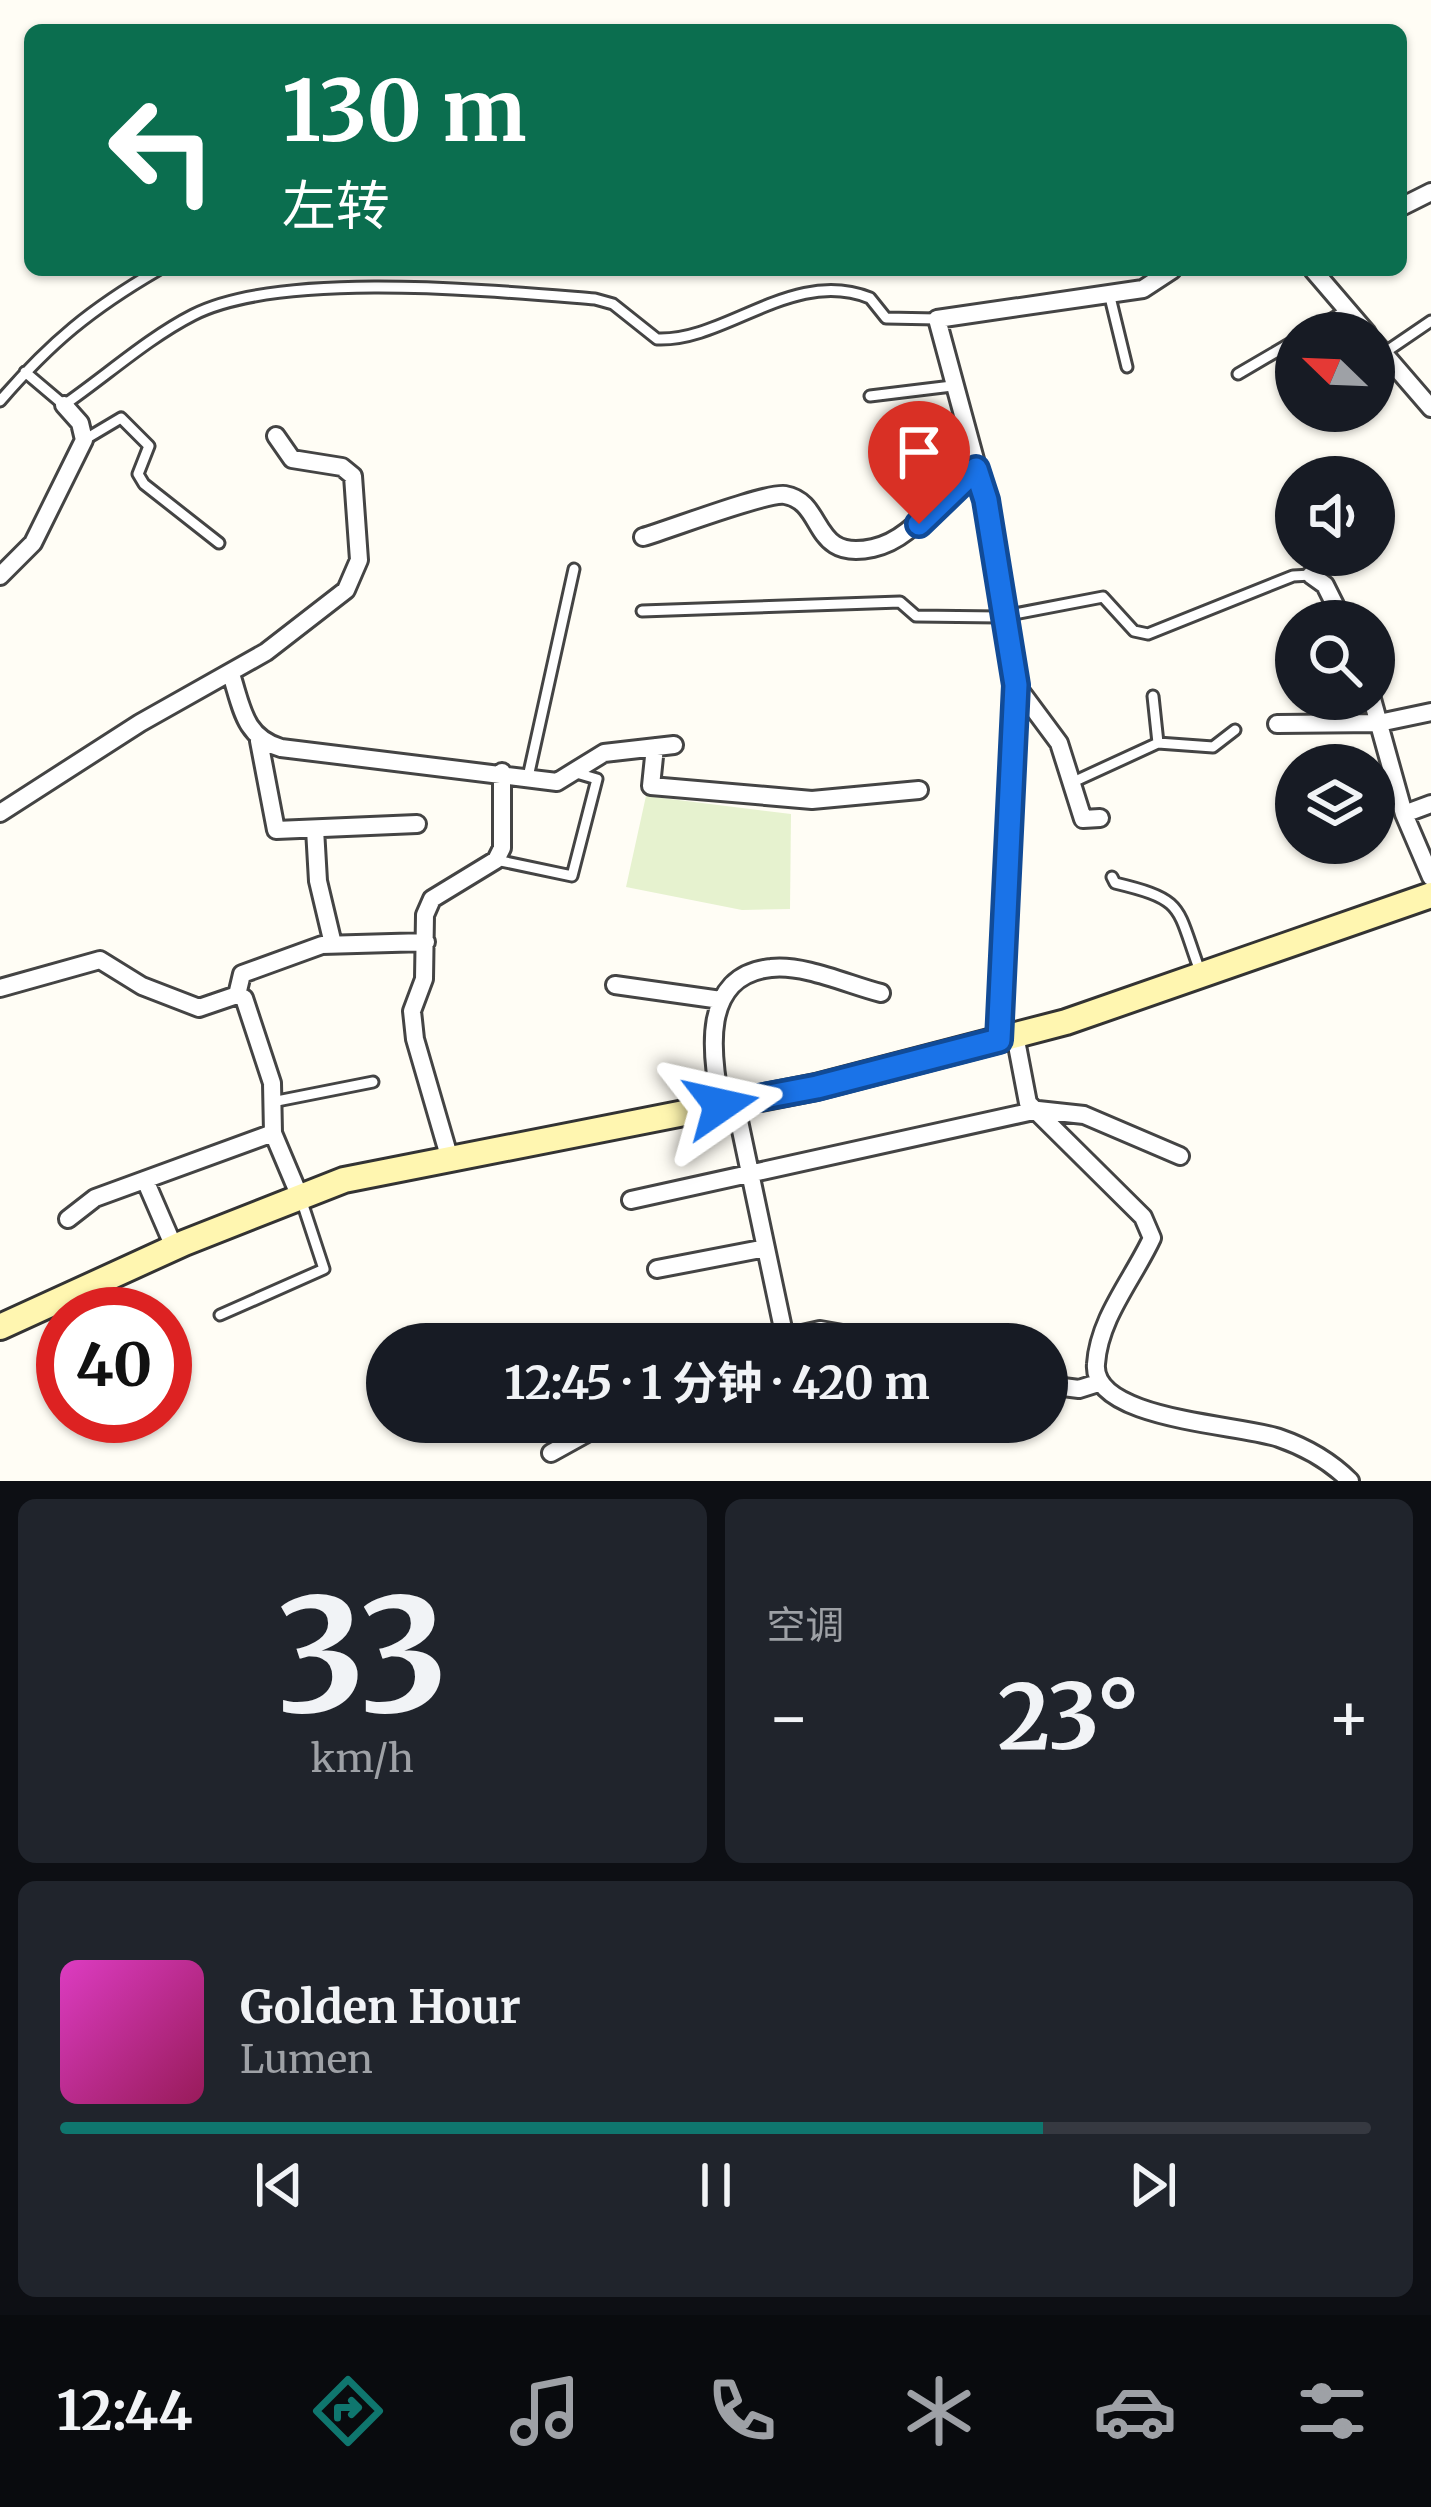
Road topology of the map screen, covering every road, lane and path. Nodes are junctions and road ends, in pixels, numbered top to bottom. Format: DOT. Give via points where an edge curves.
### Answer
graph roads {
  1 [pos="148,276"];
  2 [pos="1163,276"];
  3 [pos="1318,276"];
  4 [pos="1109,293"];
  5 [pos="1347,310"];
  6 [pos="1344,312"];
  7 [pos="937,319"];
  8 [pos="1431,321"];
  9 [pos="1395,339"];
  10 [pos="1275,352"];
  11 [pos="1395,366"];
  12 [pos="1127,367"];
  13 [pos="25,372"];
  14 [pos="1238,374"];
  15 [pos="952,386"];
  16 [pos="870,396"];
  17 [pos="0,400"];
  18 [pos="64,405"];
  19 [pos="1431,408"];
  20 [pos="276,436"];
  21 [pos="84,440"];
  22 [pos="976,469"];
  23 [pos="643,537"];
  24 [pos="218,543"];
  25 [pos="574,569"];
  26 [pos="0,576"];
  27 [pos="1293,576"];
  28 [pos="1312,576"];
  29 [pos="1332,600"];
  30 [pos="642,611"];
  31 [pos="1006,616"];
  32 [pos="231,674"];
  33 [pos="1016,685"];
  34 [pos="1154,696"];
  35 [pos="1431,712"];
  36 [pos="1378,720"];
  37 [pos="1379,723"];
  38 [pos="1277,724"];
  39 [pos="1235,730"];
  40 [pos="259,741"];
  41 [pos="1158,742"];
  42 [pos="674,745"];
  43 [pos="655,746"];
  44 [pos="502,772"];
  45 [pos="573,772"];
  46 [pos="528,777"];
  47 [pos="1071,783"];
  48 [pos="919,790"];
  49 [pos="1431,804"];
  50 [pos="0,813"];
  51 [pos="1404,814"];
  52 [pos="1100,818"];
  53 [pos="417,824"];
  54 [pos="315,829"];
  55 [pos="496,860"];
  56 [pos="1112,877"];
  57 [pos="1431,877"];
  58 [pos="1431,895"];
  59 [pos="426,942"];
  60 [pos="333,944"];
  61 [pos="1202,976"];
  62 [pos="614,985"];
  63 [pos="0,988"];
  64 [pos="881,993"];
  65 [pos="237,995"];
  66 [pos="721,1000"];
  67 [pos="1007,1038"];
  68 [pos="373,1082"];
  69 [pos="272,1102"];
  70 [pos="728,1103"];
  71 [pos="1038,1110"];
  72 [pos="273,1133"];
  73 [pos="449,1156"];
  74 [pos="1180,1156"];
  75 [pos="752,1174"];
  76 [pos="145,1180"];
  77 [pos="300,1197"];
  78 [pos="631,1200"];
  79 [pos="68,1219"];
  80 [pos="174,1247"];
  81 [pos="766,1248"];
  82 [pos="657,1270"];
  83 [pos="220,1315"];
  84 [pos="782,1323"];
  85 [pos="0,1327"];
  86 [pos="1098,1383"];
  87 [pos="1068,1388"];
  88 [pos="569,1443"];
  89 [pos="551,1453"];
  90 [pos="1350,1481"];
  1 -- 13 [label="lane" via="88,311"];
  2 -- 4 [label="street" via="1143,289"];
  3 -- 5 [label="street"];
  4 -- 7 [label="street"];
  4 -- 12 [label="lane"];
  5 -- 6 [label="lane"];
  7 -- 15 [label="street"];
  7 -- 18 [label="lane" via="886,318 870,298 831,291 758,304 673,340 658,339 595,299 423,291 253,296 191,316"];
  8 -- 9 [label="lane"];
  10 -- 14 [label="lane"];
  11 -- 19 [label="street"];
  13 -- 17 [label="lane"];
  13 -- 18 [label="lane"];
  15 -- 16 [label="lane"];
  15 -- 22 [label="street"];
  18 -- 21 [label="street"];
  20 -- 32 [label="street" via="292,459 353,476 359,560 346,590"];
  21 -- 24 [label="lane" via="121,418 149,446 138,474 143,484"];
  21 -- 26 [label="street" via="33,543"];
  22 -- 23 [label="street" via="919,524 872,548 828,543 801,501 787,495 760,495"];
  22 -- 31 [label="street"];
  25 -- 46 [label="lane"];
  27 -- 31 [label="lane" via="1148,634 1134,631 1103,596"];
  28 -- 29 [label="street"];
  30 -- 31 [label="lane" via="900,602 916,616"];
  31 -- 33 [label="street"];
  32 -- 40 [label="street"];
  32 -- 50 [label="street"];
  33 -- 47 [label="street" via="1059,743"];
  33 -- 67 [label="street"];
  34 -- 41 [label="lane"];
  35 -- 37 [label="street"];
  36 -- 37 [label="street"];
  37 -- 38 [label="street"];
  37 -- 51 [label="street"];
  39 -- 41 [label="lane" via="1214,747"];
  40 -- 44 [label="street"];
  40 -- 54 [label="street" via="272,824 282,832"];
  41 -- 47 [label="lane"];
  42 -- 43 [label="street"];
  43 -- 45 [label="street" via="604,753"];
  43 -- 48 [label="street" via="651,786 812,800"];
  44 -- 46 [label="street"];
  44 -- 55 [label="street"];
  45 -- 46 [label="street" via="557,782"];
  45 -- 55 [label="lane" via="597,779 572,876"];
  47 -- 52 [label="street" via="1082,819"];
  49 -- 51 [label="street"];
  51 -- 57 [label="street"];
  53 -- 54 [label="street"];
  54 -- 60 [label="street"];
  55 -- 59 [label="street" via="432,898"];
  56 -- 61 [label="lane" via="1177,906"];
  58 -- 61 [label="street"];
  59 -- 60 [label="street"];
  59 -- 73 [label="street" via="412,1011 415,1039"];
  60 -- 65 [label="street" via="242,974"];
  61 -- 67 [label="street"];
  62 -- 66 [label="street"];
  63 -- 65 [label="street" via="100,960 200,1008"];
  64 -- 66 [label="street" via="772,967 740,979"];
  65 -- 69 [label="street" via="249,1005"];
  66 -- 70 [label="street" via="711,1055"];
  67 -- 70 [label="street"];
  67 -- 71 [label="street" via="1028,1103"];
  68 -- 69 [label="lane"];
  69 -- 72 [label="street"];
  70 -- 73 [label="street"];
  70 -- 75 [label="street"];
  71 -- 74 [label="street" via="1084,1114"];
  71 -- 75 [label="street"];
  71 -- 86 [label="street" via="1143,1217 1152,1238 1102,1334"];
  72 -- 76 [label="street"];
  72 -- 77 [label="street"];
  73 -- 77 [label="street"];
  75 -- 78 [label="street"];
  75 -- 81 [label="street"];
  76 -- 79 [label="street" via="95,1198"];
  76 -- 80 [label="street"];
  77 -- 80 [label="street"];
  77 -- 83 [label="lane" via="324,1269"];
  80 -- 85 [label="street"];
  81 -- 82 [label="street"];
  81 -- 84 [label="street"];
  86 -- 87 [label="street"];
  86 -- 90 [label="street" via="1126,1406 1277,1437"];
  88 -- 89 [label="street"];
}
